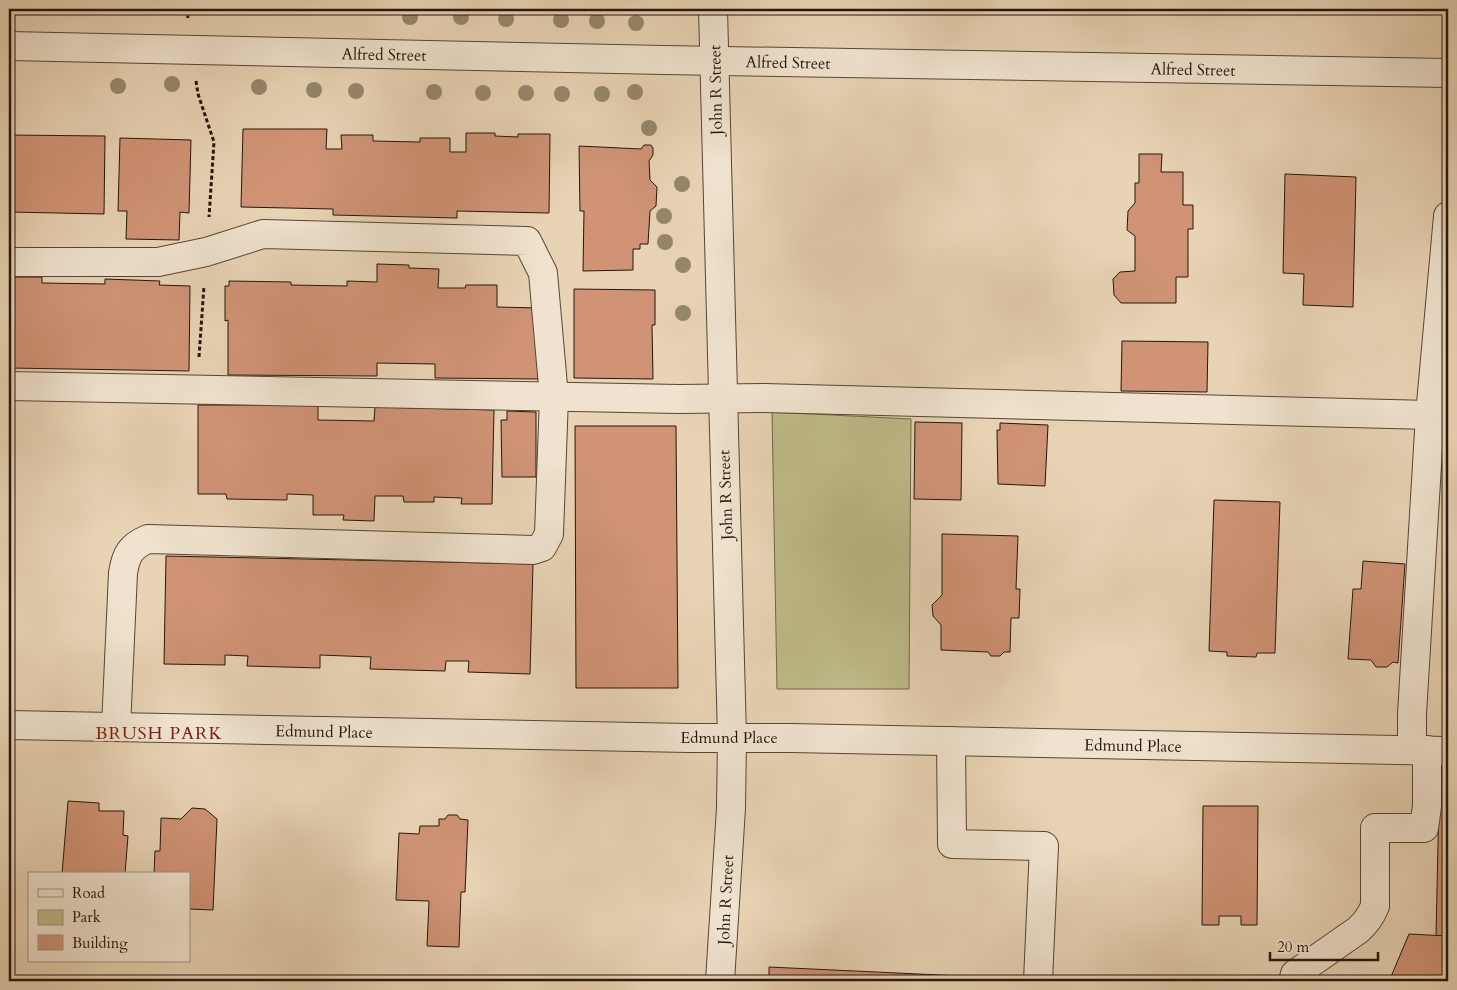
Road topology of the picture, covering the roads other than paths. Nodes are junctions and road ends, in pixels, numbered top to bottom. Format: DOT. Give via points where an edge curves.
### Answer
graph roads {
  1 [pos="713,9"];
  2 [pos="9,46"];
  3 [pos="714,60"];
  4 [pos="1448,73"];
  5 [pos="1448,216"];
  6 [pos="9,262"];
  7 [pos="9,386"];
  8 [pos="554,397"];
  9 [pos="722,400"];
  10 [pos="1430,415"];
  11 [pos="9,725"];
  12 [pos="116,727"];
  13 [pos="732,738"];
  14 [pos="951,741"];
  15 [pos="1429,750"];
  16 [pos="720,981"];
  17 [pos="1038,981"];
  18 [pos="1293,981"];
  1 -- 3 [label="street, John R Street"];
  2 -- 3 [label="street, Alfred Street"];
  3 -- 4 [label="street, Alfred Street"];
  3 -- 9 [label="street, John R Street"];
  5 -- 10 [label="street"];
  6 -- 8 [label="street" via="158,262 206,252 263,234 526,241 543,273"];
  7 -- 8 [label="street"];
  8 -- 9 [label="street"];
  8 -- 12 [label="street" via="549,534 542,546 534,550 148,539 136,544 124,563"];
  9 -- 10 [label="street" via="764,398"];
  9 -- 13 [label="street, John R Street"];
  10 -- 15 [label="street" via="1413,704"];
  11 -- 12 [label="street, Edmund Place"];
  12 -- 13 [label="street, Edmund Place"];
  13 -- 14 [label="street, Edmund Place"];
  13 -- 16 [label="street, John R Street"];
  14 -- 15 [label="street, Edmund Place"];
  14 -- 17 [label="street" via="952,844 1044,846"];
  15 -- 18 [label="street" via="1424,828 1375,828 1375,906 1372,914 1358,930 1295,974"];
}
